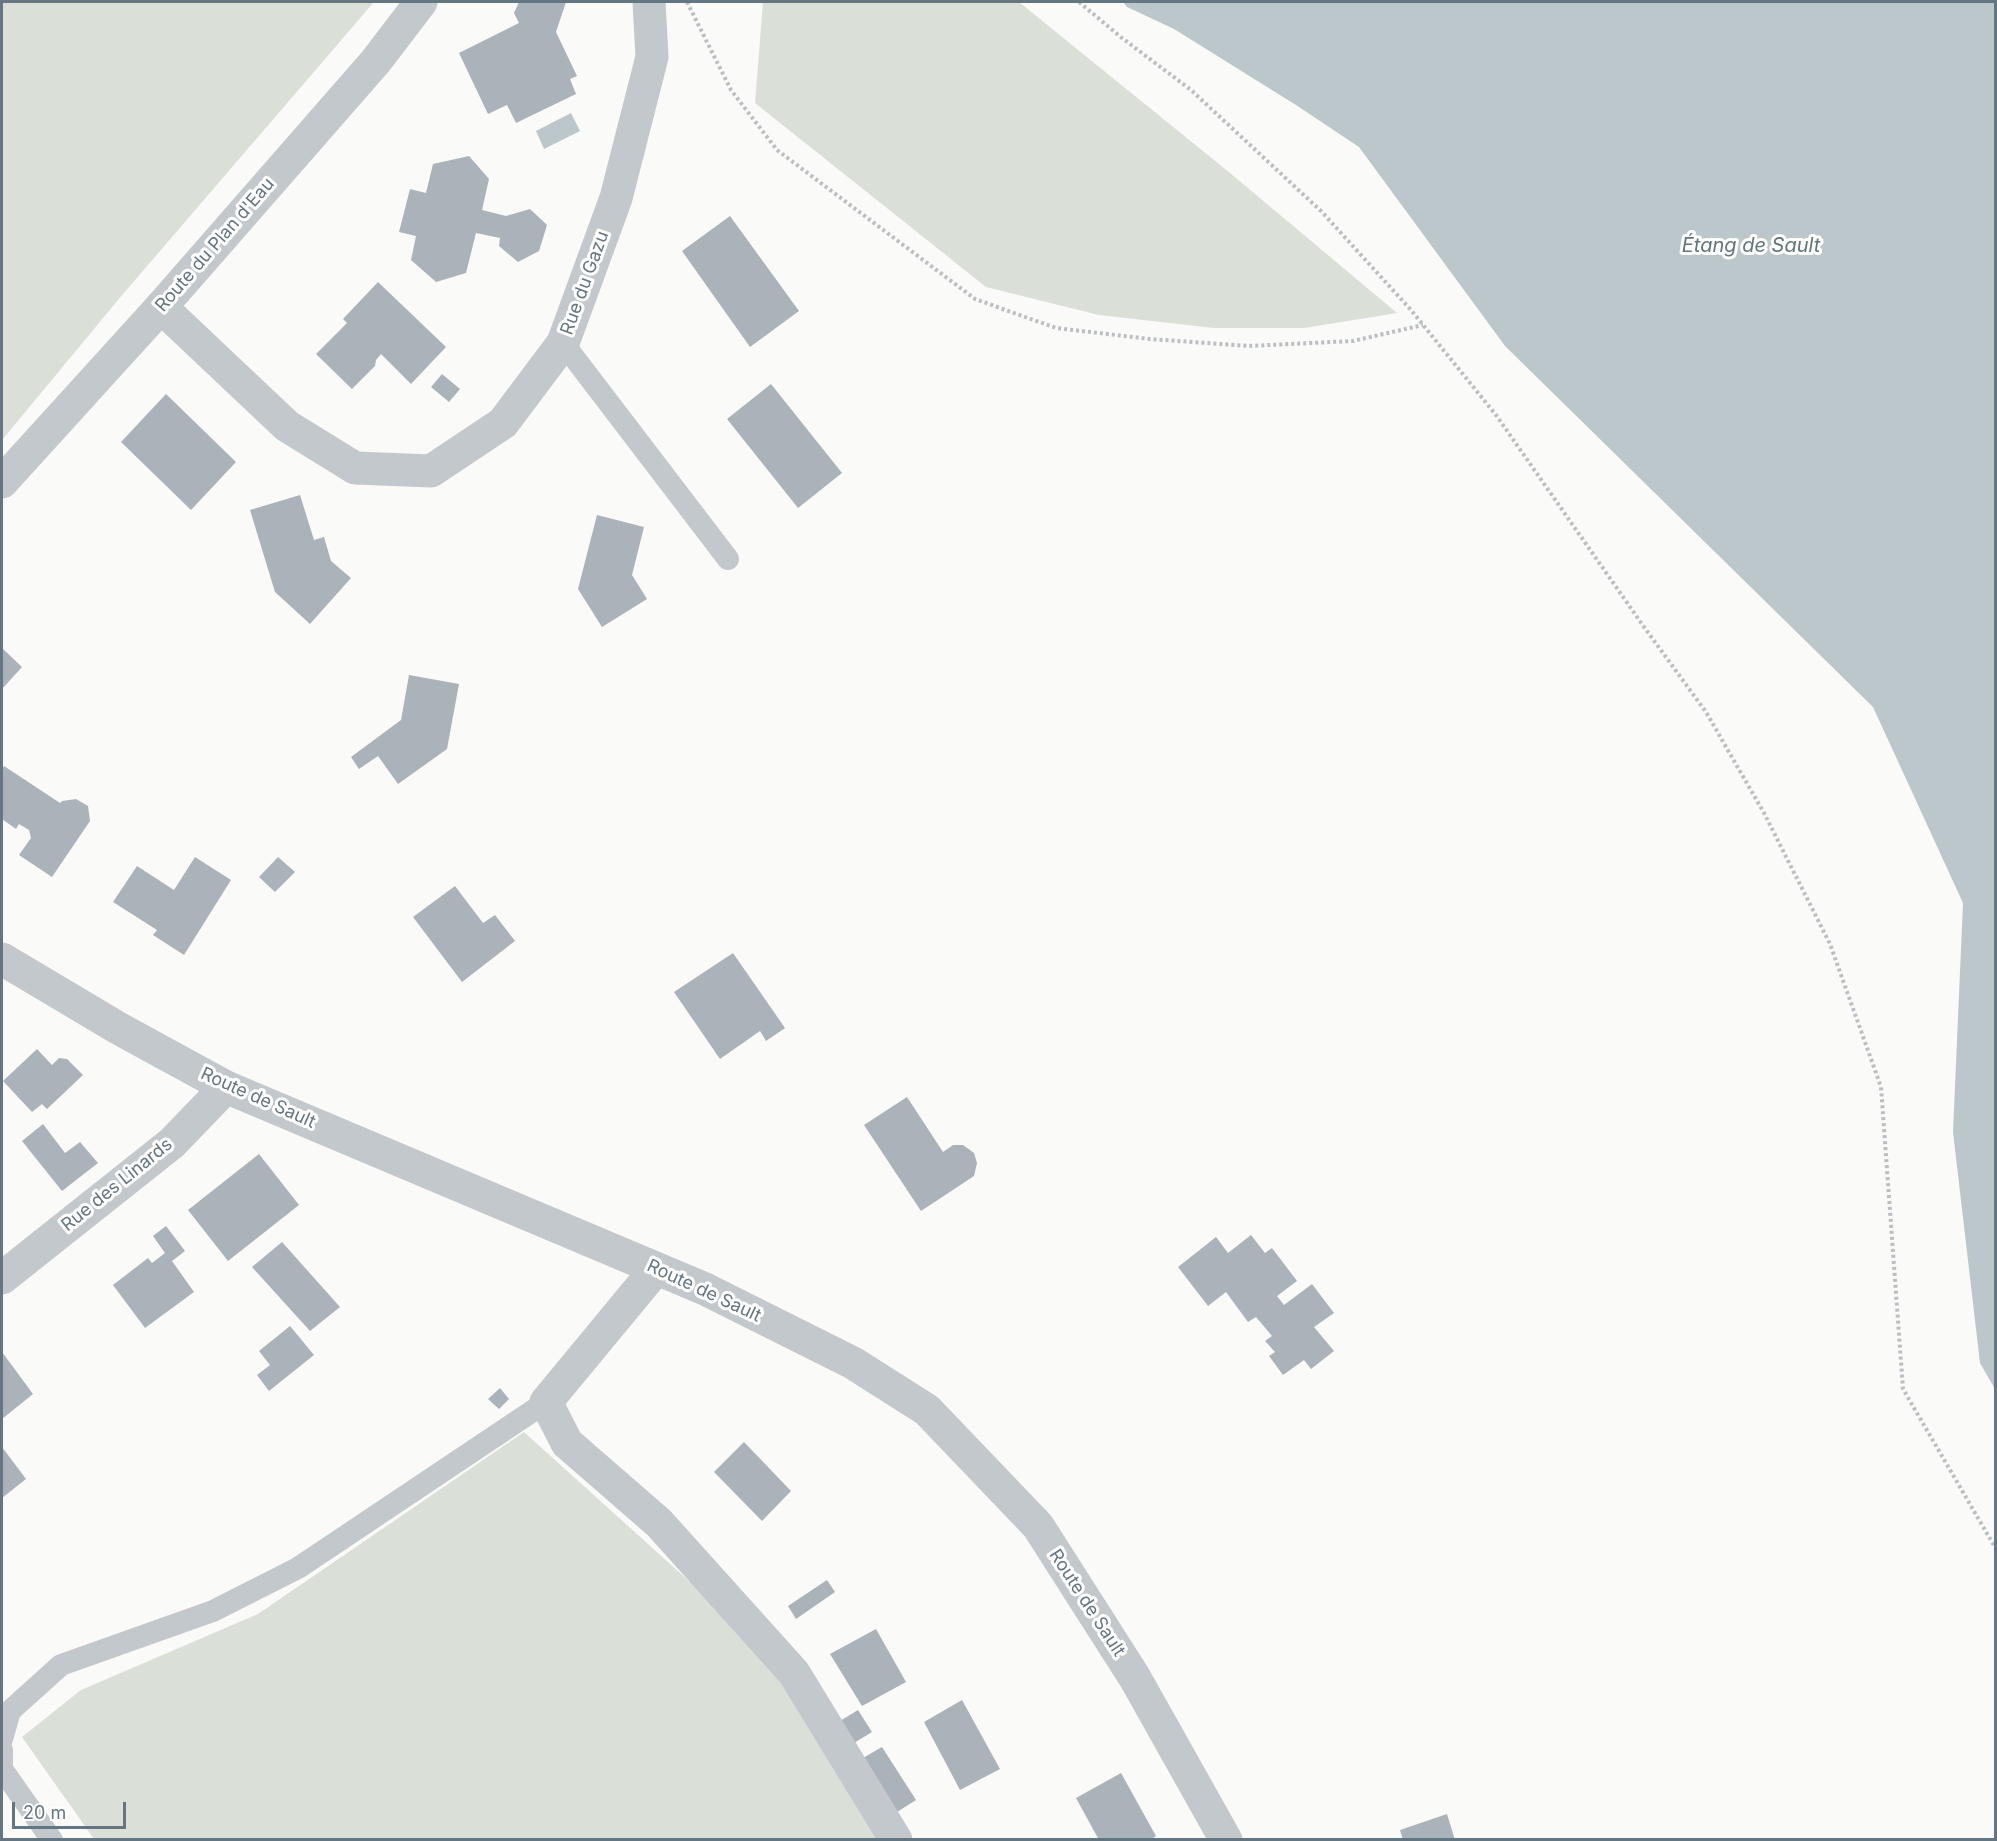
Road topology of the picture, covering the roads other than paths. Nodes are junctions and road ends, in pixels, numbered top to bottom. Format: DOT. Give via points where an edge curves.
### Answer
graph roads {
  1 [pos="421,2"];
  2 [pos="649,2"];
  3 [pos="160,306"];
  4 [pos="562,343"];
  5 [pos="2,482"];
  6 [pos="728,559"];
  7 [pos="2,958"];
  8 [pos="226,1087"];
  9 [pos="656,1269"];
  10 [pos="2,1278"];
  11 [pos="546,1402"];
  12 [pos="2,1738"];
  13 [pos="2,1750"];
  14 [pos="52,1839"];
  15 [pos="896,1839"];
  16 [pos="1226,1839"];
  1 -- 3 [label="street, Route du Plan d'Eau" via="376,61"];
  2 -- 4 [label="street, Rue du Gazu" via="652,57 619,187"];
  3 -- 4 [label="street, Rue du Gazu" via="287,426 355,468 431,471 503,423"];
  3 -- 5 [label="street, Route du Plan d'Eau"];
  4 -- 6 [label="lane"];
  7 -- 8 [label="street, Route de Sault"];
  8 -- 9 [label="street, Route de Sault"];
  8 -- 10 [label="street, Rue des Linards" via="172,1143"];
  9 -- 11 [label="street"];
  9 -- 16 [label="street, Route de Sault" via="705,1289 853,1363 927,1410 1038,1526 1136,1678"];
  11 -- 12 [label="lane" via="298,1568 213,1611 61,1665 10,1711"];
  11 -- 15 [label="street" via="567,1443 659,1523 794,1673"];
  13 -- 14 [label="lane" via="2,1769"];
}
